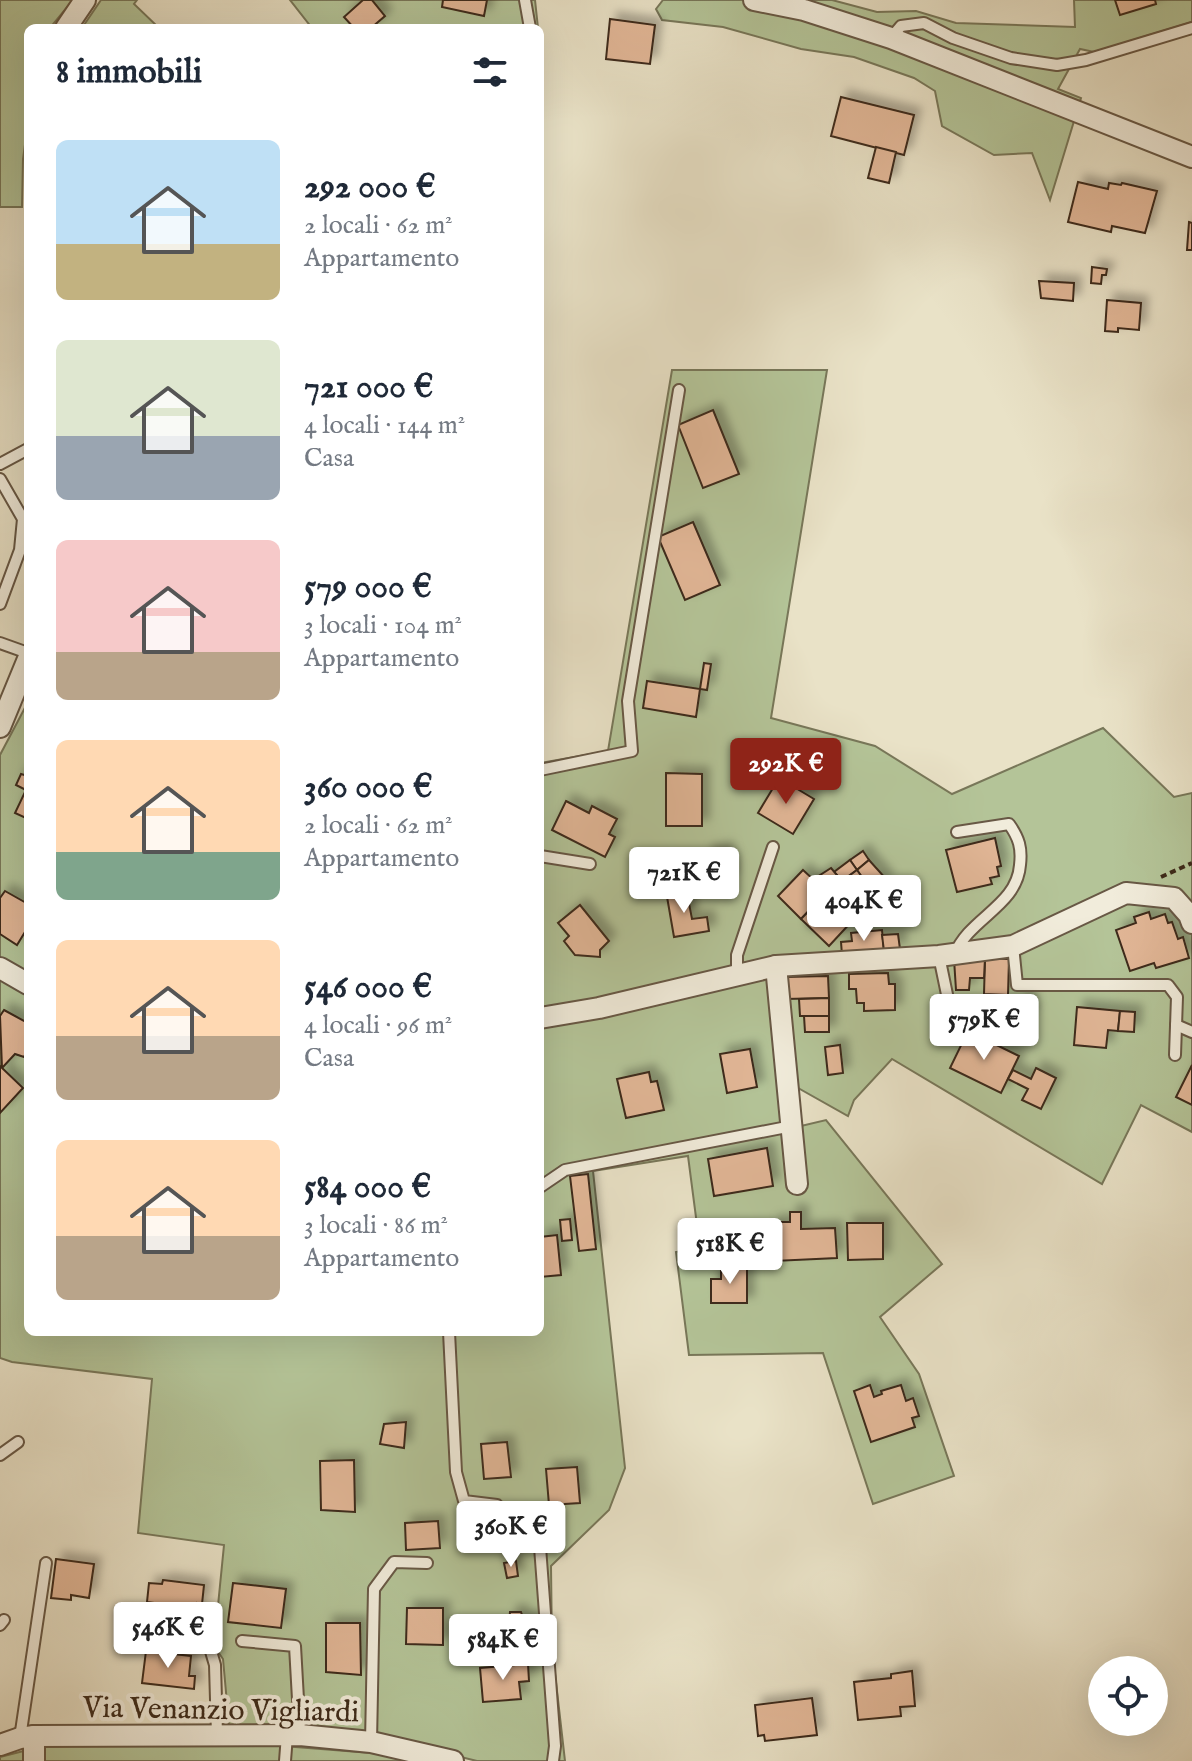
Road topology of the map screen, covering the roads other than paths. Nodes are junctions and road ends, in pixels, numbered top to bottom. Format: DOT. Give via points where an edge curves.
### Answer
graph roads {
  1 [pos="85,0"];
  2 [pos="525,0"];
  3 [pos="754,0"];
  4 [pos="69,24"];
  5 [pos="529,24"];
  6 [pos="1192,28"];
  7 [pos="891,38"];
  8 [pos="1192,157"];
  9 [pos="679,390"];
  10 [pos="24,451"];
  11 [pos="0,464"];
  12 [pos="0,479"];
  13 [pos="0,604"];
  14 [pos="0,643"];
  15 [pos="24,654"];
  16 [pos="24,666"];
  17 [pos="0,727"];
  18 [pos="544,769"];
  19 [pos="957,832"];
  20 [pos="773,847"];
  21 [pos="544,857"];
  22 [pos="590,864"];
  23 [pos="1192,923"];
  24 [pos="1013,946"];
  25 [pos="947,955"];
  26 [pos="776,966"];
  27 [pos="0,968"];
  28 [pos="737,976"];
  29 [pos="24,982"];
  30 [pos="544,1017"];
  31 [pos="1176,1025"];
  32 [pos="1192,1032"];
  33 [pos="955,1033"];
  34 [pos="1175,1055"];
  35 [pos="792,1126"];
  36 [pos="544,1184"];
  37 [pos="797,1184"];
  38 [pos="449,1336"];
  39 [pos="18,1442"];
  40 [pos="0,1455"];
  41 [pos="497,1505"];
  42 [pos="554,1526"];
  43 [pos="46,1563"];
  44 [pos="427,1563"];
  45 [pos="205,1631"];
  46 [pos="242,1641"];
  47 [pos="217,1735"];
  48 [pos="294,1735"];
  49 [pos="27,1737"];
  50 [pos="371,1742"];
  51 [pos="0,1745"];
  52 [pos="34,1761"];
  53 [pos="285,1761"];
  54 [pos="453,1761"];
  55 [pos="553,1761"];
  1 -- 4 [label="street"];
  2 -- 5 [label="lane"];
  3 -- 7 [label="street"];
  6 -- 7 [label="lane" via="1057,65 1011,58 924,23 901,26"];
  7 -- 8 [label="street"];
  9 -- 18 [label="lane" via="628,701 632,751"];
  10 -- 11 [label="lane"];
  12 -- 13 [label="lane" via="23,519 20,550"];
  14 -- 15 [label="lane"];
  16 -- 17 [label="street"];
  19 -- 25 [label="lane" via="1009,824 1018,837 1020,872 1009,895"];
  20 -- 28 [label="lane" via="737,955"];
  21 -- 22 [label="lane"];
  23 -- 24 [label="street" via="1174,898 1126,893"];
  24 -- 25 [label="street"];
  24 -- 31 [label="lane" via="1017,985 1168,985 1177,997"];
  25 -- 26 [label="street"];
  25 -- 33 [label="lane"];
  26 -- 28 [label="street"];
  26 -- 35 [label="street"];
  27 -- 29 [label="street"];
  28 -- 30 [label="street"];
  31 -- 32 [label="lane"];
  31 -- 34 [label="lane"];
  35 -- 36 [label="lane" via="565,1170"];
  35 -- 37 [label="street"];
  38 -- 41 [label="lane" via="456,1472 464,1501"];
  39 -- 40 [label="lane"];
  42 -- 55 [label="lane" via="540,1547"];
  43 -- 49 [label="lane"];
  44 -- 50 [label="lane" via="394,1562 374,1589"];
  45 -- 47 [label="lane" via="215,1665"];
  46 -- 48 [label="lane" via="295,1646"];
  47 -- 48 [label="street, Via Venanzio Vigliardi"];
  47 -- 49 [label="street, Via Venanzio Vigliardi"];
  48 -- 50 [label="street, Via Venanzio Vigliardi"];
  48 -- 53 [label="lane"];
  49 -- 51 [label="street, Via Venanzio Vigliardi"];
  49 -- 52 [label="street"];
  50 -- 54 [label="street, Via Venanzio Vigliardi"];
}
